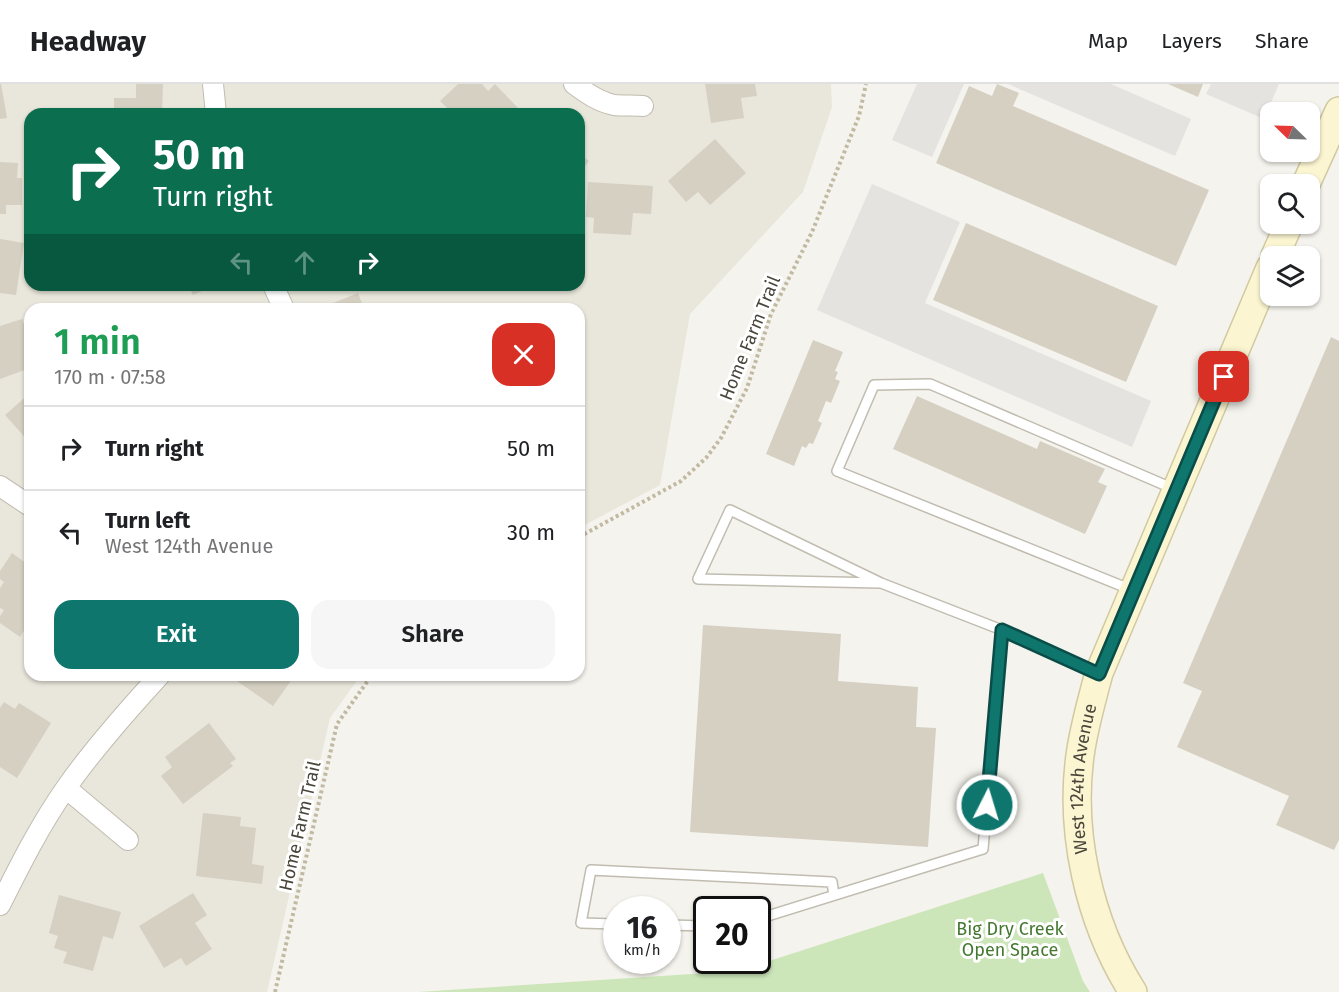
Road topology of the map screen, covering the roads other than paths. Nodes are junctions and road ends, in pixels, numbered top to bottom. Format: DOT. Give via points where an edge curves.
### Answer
graph roads {
  1 [pos="213,84"];
  2 [pos="574,84"];
  3 [pos="643,106"];
  4 [pos="215,108"];
  5 [pos="1339,111"];
  6 [pos="1311,174"];
  7 [pos="1260,292"];
  8 [pos="0,486"];
  9 [pos="1176,490"];
  10 [pos="24,502"];
  11 [pos="881,583"];
  12 [pos="1134,591"];
  13 [pos="1002,630"];
  14 [pos="1099,674"];
  15 [pos="155,681"];
  16 [pos="66,788"];
  17 [pos="128,840"];
  18 [pos="834,895"];
  19 [pos="0,905"];
  20 [pos="771,915"];
  21 [pos="603,924"];
  22 [pos="1133,992"];
  1 -- 4 [label="street"];
  2 -- 3 [label="street" via="613,105"];
  5 -- 6 [label="street"];
  7 -- 9 [label="street, West 124th Avenue"];
  8 -- 10 [label="street"];
  9 -- 12 [label="street, West 124th Avenue"];
  9 -- 12 [label="lane" via="930,384 874,385 837,471"];
  11 -- 11 [label="lane" via="730,510 698,579 720,580"];
  11 -- 13 [label="lane"];
  12 -- 14 [label="street, West 124th Avenue"];
  13 -- 14 [label="lane"];
  13 -- 18 [label="lane" via="983,849"];
  14 -- 22 [label="street, West 124th Avenue" via="1080,752 1078,820 1095,910 1113,956"];
  15 -- 16 [label="street"];
  16 -- 17 [label="street"];
  16 -- 19 [label="street" via="33,840"];
  18 -- 20 [label="lane"];
  18 -- 21 [label="lane" via="832,882 591,870 581,923"];
}
